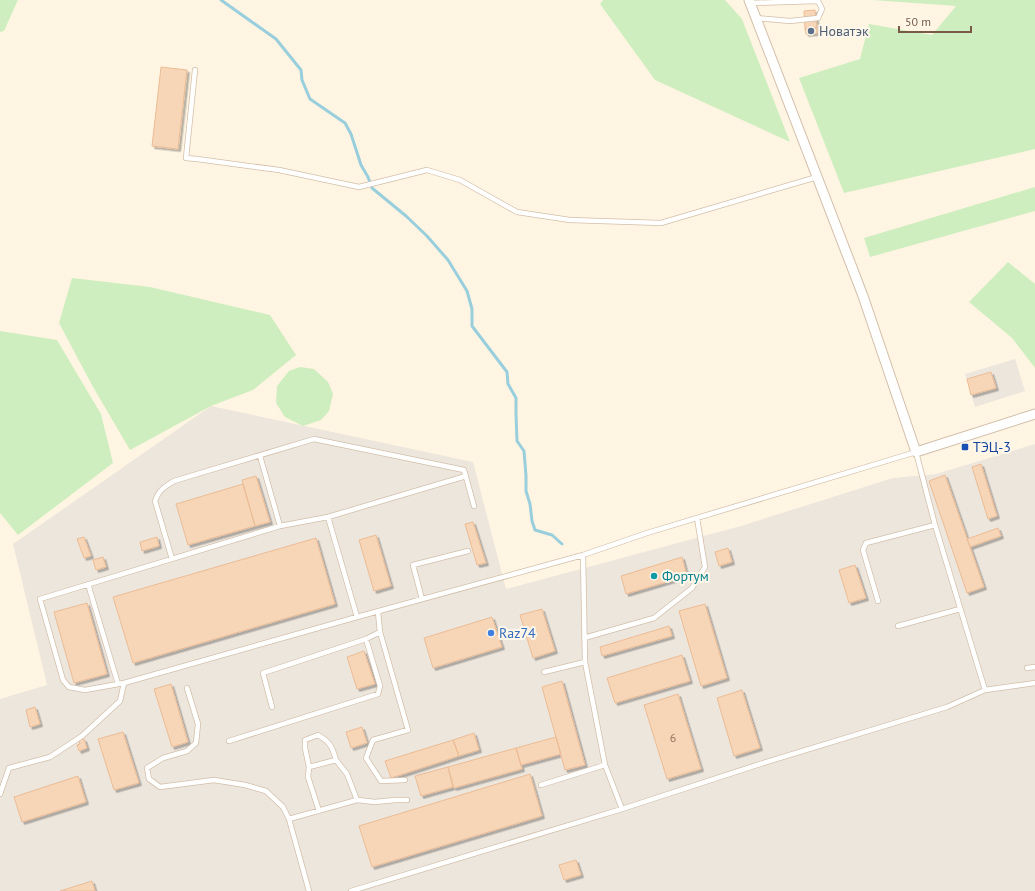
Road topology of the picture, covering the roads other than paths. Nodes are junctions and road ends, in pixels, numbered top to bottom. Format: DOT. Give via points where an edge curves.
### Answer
graph roads {
  1 [pos="750,1"];
  2 [pos="756,18"];
  3 [pos="195,70"];
  4 [pos="817,176"];
  5 [pos="1035,414"];
  6 [pos="916,452"];
  7 [pos="260,456"];
  8 [pos="466,476"];
  9 [pos="474,506"];
  10 [pos="328,517"];
  11 [pos="698,518"];
  12 [pos="935,525"];
  13 [pos="280,526"];
  14 [pos="468,551"];
  15 [pos="583,555"];
  16 [pos="172,559"];
  17 [pos="88,584"];
  18 [pos="422,600"];
  19 [pos="878,601"];
  20 [pos="960,609"];
  21 [pos="378,612"];
  22 [pos="357,617"];
  23 [pos="898,626"];
  24 [pos="380,632"];
  25 [pos="366,638"];
  26 [pos="584,638"];
  27 [pos="585,662"];
  28 [pos="1035,667"];
  29 [pos="1027,668"];
  30 [pos="544,672"];
  31 [pos="121,683"];
  32 [pos="1035,683"];
  33 [pos="187,688"];
  34 [pos="985,690"];
  35 [pos="272,708"];
  36 [pos="228,741"];
  37 [pos="336,760"];
  38 [pos="605,765"];
  39 [pos="309,767"];
  40 [pos="405,780"];
  41 [pos="541,785"];
  42 [pos="0,794"];
  43 [pos="357,800"];
  44 [pos="407,800"];
  45 [pos="622,809"];
  46 [pos="318,811"];
  47 [pos="289,819"];
  48 [pos="309,891"];
  49 [pos="351,891"];
  1 -- 2 [label="street"];
  1 -- 2 [label="lane" via="818,1 822,9 818,18 790,21"];
  2 -- 4 [label="street"];
  3 -- 4 [label="lane" via="186,158 279,170 359,187 427,170 460,180 517,212 588,221 661,223"];
  4 -- 6 [label="street"];
  5 -- 6 [label="street"];
  6 -- 11 [label="lane"];
  6 -- 12 [label="lane"];
  7 -- 8 [label="lane" via="314,439 464,470"];
  7 -- 13 [label="lane"];
  7 -- 16 [label="lane" via="174,481 158,493 155,501"];
  8 -- 9 [label="lane"];
  8 -- 10 [label="lane"];
  10 -- 13 [label="lane"];
  10 -- 22 [label="lane"];
  11 -- 15 [label="lane"];
  11 -- 26 [label="lane" via="704,568 692,588 654,618"];
  12 -- 19 [label="lane" via="866,543 863,550"];
  12 -- 20 [label="lane"];
  13 -- 16 [label="lane"];
  14 -- 18 [label="lane" via="413,565"];
  15 -- 18 [label="lane"];
  15 -- 26 [label="lane"];
  16 -- 17 [label="lane"];
  17 -- 31 [label="lane"];
  17 -- 31 [label="lane" via="40,599 63,680 69,687 85,690"];
  18 -- 21 [label="lane"];
  20 -- 23 [label="lane"];
  20 -- 34 [label="lane"];
  21 -- 22 [label="lane"];
  21 -- 24 [label="lane"];
  22 -- 31 [label="lane"];
  24 -- 25 [label="lane"];
  24 -- 40 [label="lane" via="408,730 374,740 366,758 381,781"];
  25 -- 35 [label="lane" via="263,673"];
  25 -- 36 [label="lane" via="380,686 378,694"];
  26 -- 27 [label="lane"];
  27 -- 30 [label="lane"];
  27 -- 38 [label="lane"];
  28 -- 29 [label="lane"];
  31 -- 42 [label="lane" via="120,701 82,736 50,756 9,768"];
  32 -- 34 [label="lane"];
  33 -- 47 [label="lane" via="198,724 196,743 187,751 163,758 147,768 149,779 160,788 214,780 266,790 283,807"];
  34 -- 45 [label="lane" via="947,706"];
  37 -- 39 [label="lane"];
  37 -- 39 [label="lane" via="327,740 318,735 305,740"];
  37 -- 43 [label="lane" via="347,774"];
  38 -- 41 [label="lane"];
  38 -- 45 [label="lane"];
  39 -- 46 [label="lane" via="308,777"];
  43 -- 44 [label="lane"];
  43 -- 46 [label="lane"];
  45 -- 49 [label="lane"];
  46 -- 47 [label="lane"];
  47 -- 48 [label="lane"];
}
